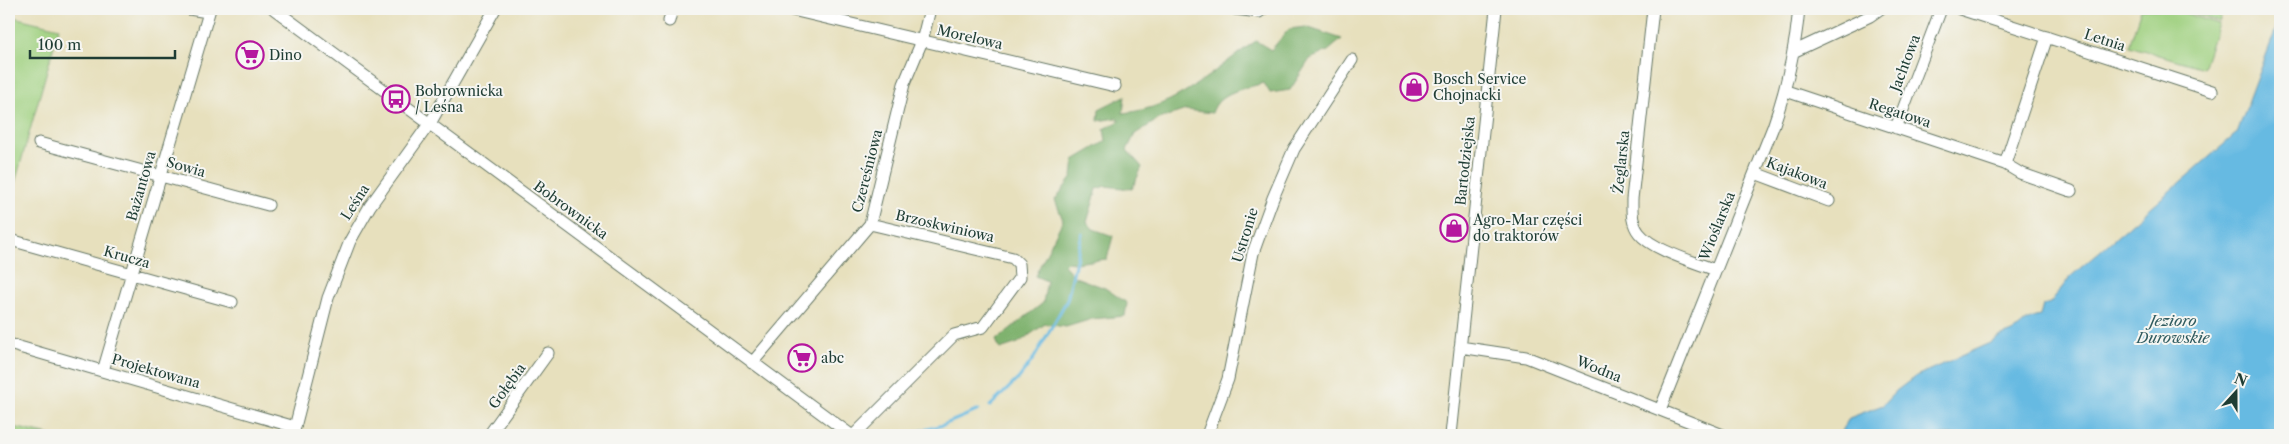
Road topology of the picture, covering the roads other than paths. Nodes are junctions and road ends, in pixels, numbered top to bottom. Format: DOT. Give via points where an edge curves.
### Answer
graph roads {
  1 [pos="189,9"];
  2 [pos="274,9"];
  3 [pos="495,9"];
  4 [pos="672,9"];
  5 [pos="788,9"];
  6 [pos="930,9"];
  7 [pos="1235,9"];
  8 [pos="1263,9"];
  9 [pos="1496,9"];
  10 [pos="1653,9"];
  11 [pos="1799,9"];
  12 [pos="1880,9"];
  13 [pos="1941,9"];
  14 [pos="1960,9"];
  15 [pos="209,10"];
  16 [pos="669,21"];
  17 [pos="2047,37"];
  18 [pos="922,41"];
  19 [pos="1795,51"];
  20 [pos="1352,60"];
  21 [pos="1115,86"];
  22 [pos="1786,91"];
  23 [pos="2212,91"];
  24 [pos="430,124"];
  25 [pos="1896,128"];
  26 [pos="39,143"];
  27 [pos="2005,164"];
  28 [pos="1755,173"];
  29 [pos="160,175"];
  30 [pos="2071,191"];
  31 [pos="1829,201"];
  32 [pos="268,205"];
  33 [pos="870,224"];
  34 [pos="14,241"];
  35 [pos="1715,270"];
  36 [pos="131,274"];
  37 [pos="232,302"];
  38 [pos="9,344"];
  39 [pos="1460,347"];
  40 [pos="548,354"];
  41 [pos="752,362"];
  42 [pos="103,371"];
  43 [pos="1660,410"];
  44 [pos="294,431"];
  45 [pos="489,435"];
  46 [pos="853,435"];
  47 [pos="1207,435"];
  48 [pos="1451,435"];
  49 [pos="1722,435"];
  1 -- 15 [label="street"];
  2 -- 24 [label="street, Bobrownicka"];
  3 -- 24 [label="street, Leśna"];
  4 -- 16 [label="street"];
  5 -- 18 [label="street, Morelowa"];
  6 -- 18 [label="street, Czereśniowa"];
  7 -- 8 [label="street" via="1259,12"];
  9 -- 39 [label="street, Bartodziejska"];
  10 -- 35 [label="street, Żeglarska" via="1632,215 1639,233 1650,242"];
  11 -- 19 [label="street, Wioślarska"];
  12 -- 19 [label="street"];
  13 -- 25 [label="street, Jachtowa"];
  14 -- 17 [label="street, Letnia"];
  15 -- 29 [label="street, Bażantowa"];
  17 -- 23 [label="street, Letnia"];
  17 -- 27 [label="street"];
  18 -- 21 [label="street, Morelowa"];
  18 -- 33 [label="street, Czereśniowa" via="904,84"];
  19 -- 22 [label="street, Wioślarska"];
  20 -- 47 [label="street, Ustronie" via="1294,150 1273,198 1254,253 1228,379"];
  22 -- 25 [label="street, Regatowa"];
  22 -- 28 [label="street, Wioślarska"];
  24 -- 41 [label="street, Bobrownicka"];
  24 -- 44 [label="street, Leśna" via="370,206 345,251 328,298"];
  25 -- 27 [label="street, Regatowa"];
  26 -- 29 [label="street, Sowia"];
  27 -- 30 [label="street, Regatowa" via="2020,173"];
  28 -- 31 [label="street, Kajakowa"];
  28 -- 35 [label="street, Wioślarska"];
  29 -- 32 [label="street, Sowia"];
  29 -- 36 [label="street, Bażantowa"];
  33 -- 41 [label="street, Czereśniowa"];
  33 -- 46 [label="street, Brzoskwiniowa" via="1013,258 1019,264 1020,277 983,327 954,335"];
  34 -- 36 [label="street, Krucza"];
  35 -- 43 [label="street, Wioślarska"];
  36 -- 37 [label="street, Krucza"];
  36 -- 42 [label="street, Bażantowa"];
  38 -- 42 [label="street, Projektowana"];
  39 -- 43 [label="street, Wodna" via="1526,357"];
  39 -- 48 [label="street, Bartodziejska"];
  40 -- 45 [label="street, Gołębia"];
  41 -- 46 [label="street, Bobrownicka"];
  42 -- 44 [label="street, Projektowana"];
  43 -- 49 [label="street, Wodna"];
}
